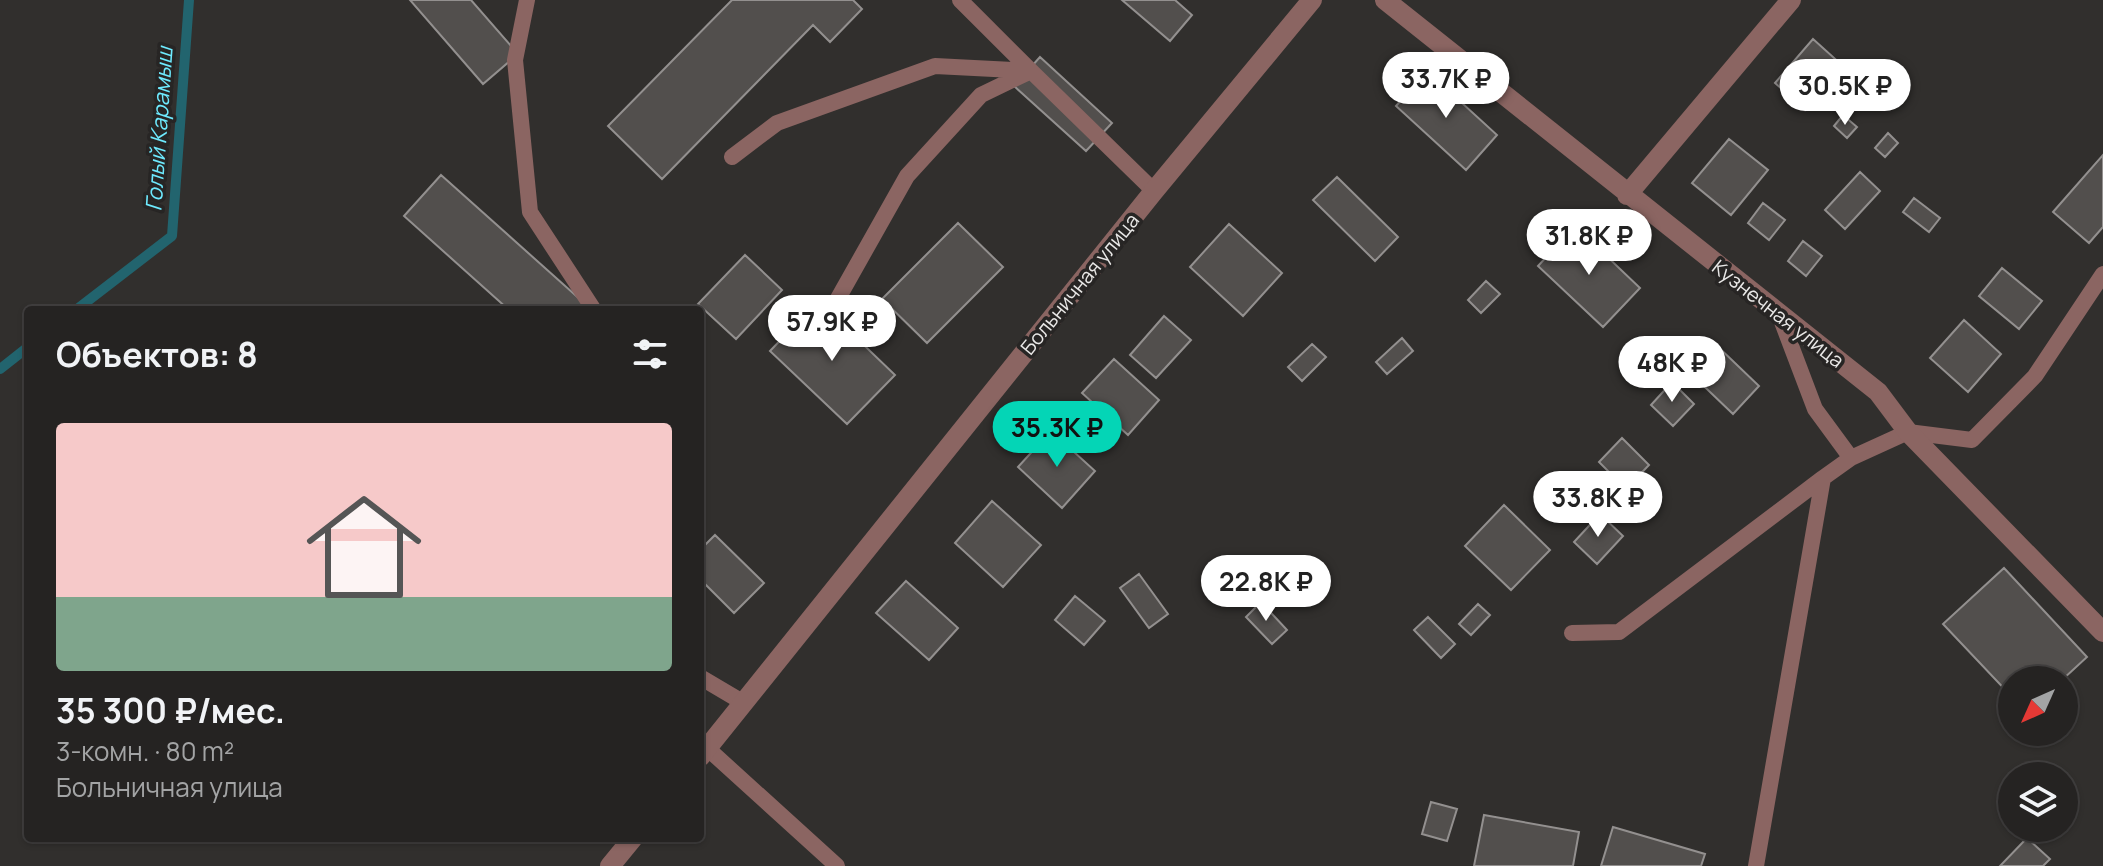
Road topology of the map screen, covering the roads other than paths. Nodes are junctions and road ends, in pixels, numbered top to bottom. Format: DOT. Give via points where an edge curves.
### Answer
graph roads {
  1 [pos="527,0"];
  2 [pos="960,0"];
  3 [pos="1312,0"];
  4 [pos="1385,0"];
  5 [pos="1791,0"];
  6 [pos="1031,71"];
  7 [pos="732,157"];
  8 [pos="1154,191"];
  9 [pos="1627,195"];
  10 [pos="2103,274"];
  11 [pos="591,306"];
  12 [pos="1779,314"];
  13 [pos="818,334"];
  14 [pos="1908,432"];
  15 [pos="1851,458"];
  16 [pos="1823,478"];
  17 [pos="2103,632"];
  18 [pos="1572,633"];
  19 [pos="704,679"];
  20 [pos="744,703"];
  21 [pos="704,753"];
  22 [pos="630,842"];
  23 [pos="610,866"];
  24 [pos="837,866"];
  25 [pos="1756,866"];
  1 -- 11 [label="lane" via="515,60 530,212"];
  2 -- 6 [label="lane"];
  3 -- 8 [label="street, Больничная улица"];
  4 -- 9 [label="street, Кузнечная улица"];
  5 -- 9 [label="street"];
  6 -- 7 [label="lane" via="935,66 777,123"];
  6 -- 8 [label="lane"];
  6 -- 13 [label="lane" via="981,95 907,176"];
  8 -- 20 [label="street, Больничная улица"];
  9 -- 12 [label="street, Кузнечная улица"];
  10 -- 14 [label="lane" via="2035,376 1972,440"];
  12 -- 14 [label="street, Кузнечная улица" via="1878,392"];
  12 -- 15 [label="lane" via="1815,409"];
  14 -- 15 [label="lane"];
  14 -- 17 [label="street, Кузнечная улица"];
  15 -- 16 [label="lane"];
  16 -- 18 [label="lane" via="1619,632"];
  16 -- 25 [label="lane"];
  19 -- 20 [label="lane"];
  20 -- 21 [label="street, Больничная улица"];
  21 -- 24 [label="lane"];
  22 -- 23 [label="street"];
}
